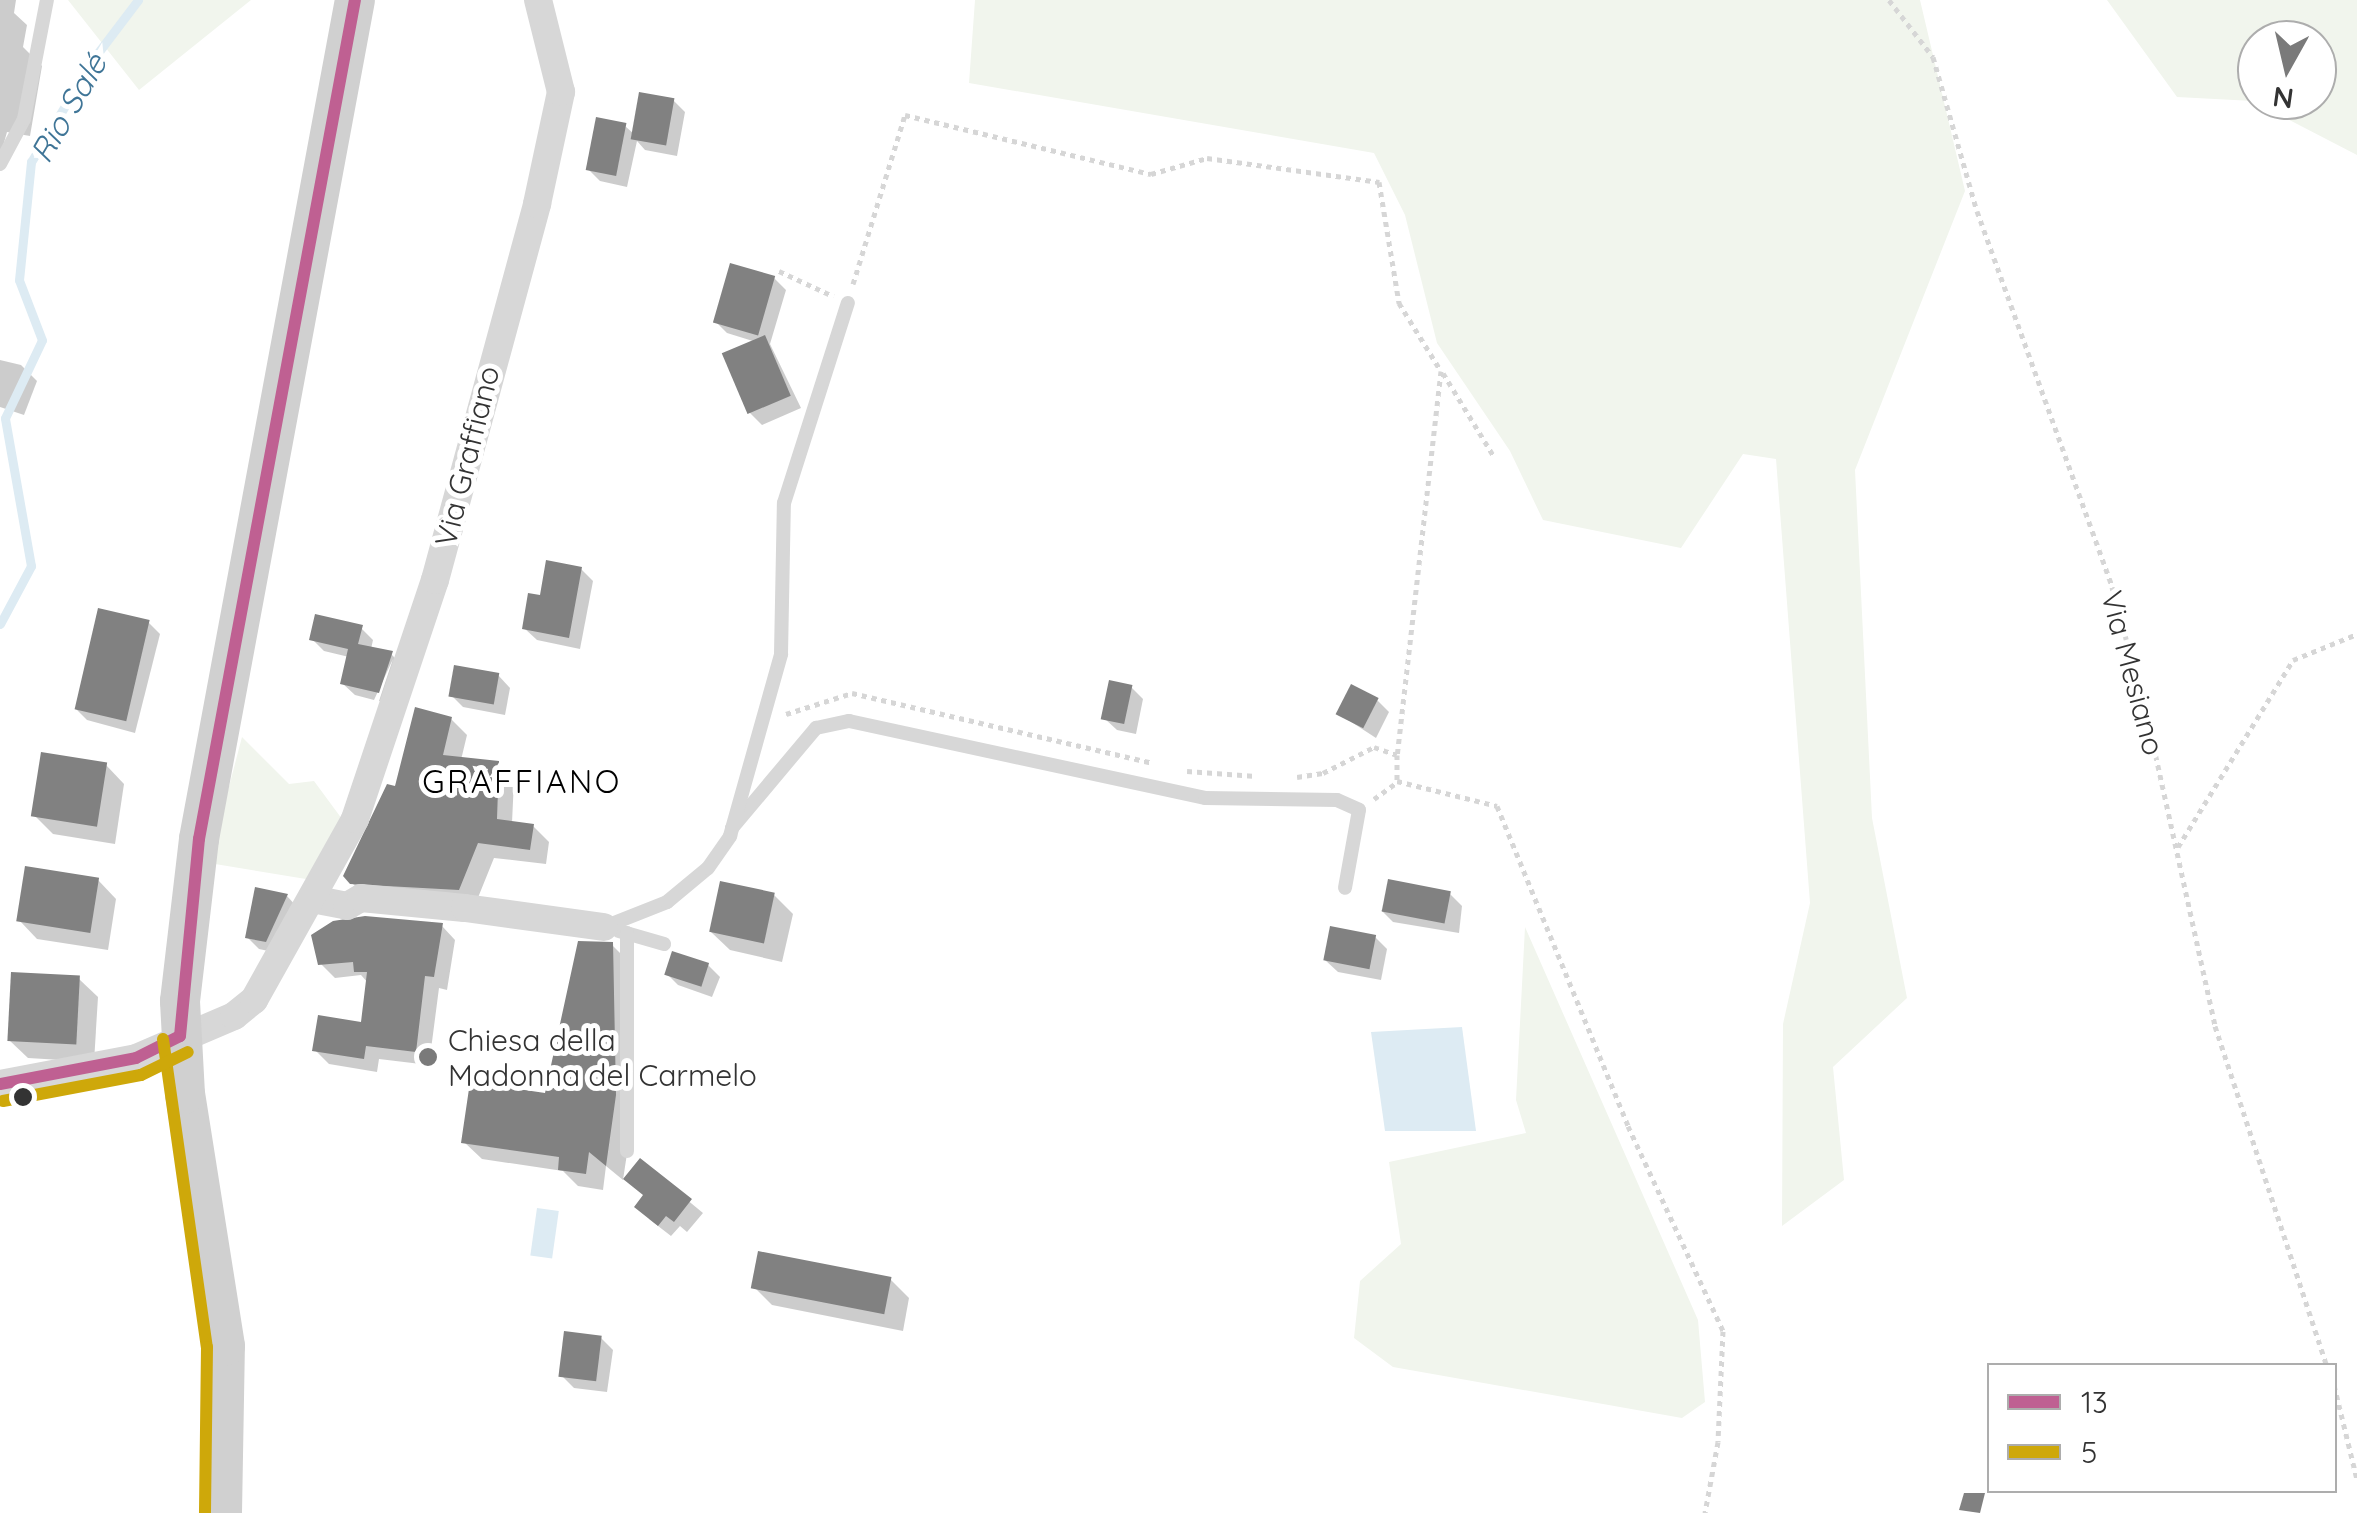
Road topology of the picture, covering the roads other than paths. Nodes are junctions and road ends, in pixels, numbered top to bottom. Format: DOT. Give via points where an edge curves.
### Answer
graph roads {
  1 [pos="47,0"];
  2 [pos="355,0"];
  3 [pos="538,0"];
  4 [pos="0,164"];
  5 [pos="848,303"];
  6 [pos="732,828"];
  7 [pos="1345,888"];
  8 [pos="312,899"];
  9 [pos="616,930"];
  10 [pos="664,944"];
  11 [pos="180,1036"];
  12 [pos="0,1084"];
  13 [pos="627,1151"];
  14 [pos="222,1513"];
  1 -- 4 [label="lane" via="24,118"];
  2 -- 11 [label="main road" via="200,839"];
  3 -- 8 [label="street, Via Graffiano" via="560,92 537,204 389,730 354,819"];
  5 -- 6 [label="lane" via="784,503 780,654"];
  6 -- 7 [label="lane" via="816,728 849,722 1205,798 1337,800 1359,810"];
  6 -- 9 [label="lane" via="708,868 667,902"];
  8 -- 9 [label="street" via="465,908"];
  8 -- 11 [label="street, Via Graffiano" via="254,1000 234,1016"];
  9 -- 10 [label="lane"];
  9 -- 13 [label="lane"];
  11 -- 12 [label="street, Via Graffiano" via="136,1058"];
  11 -- 14 [label="main road" via="225,1346"];
}
